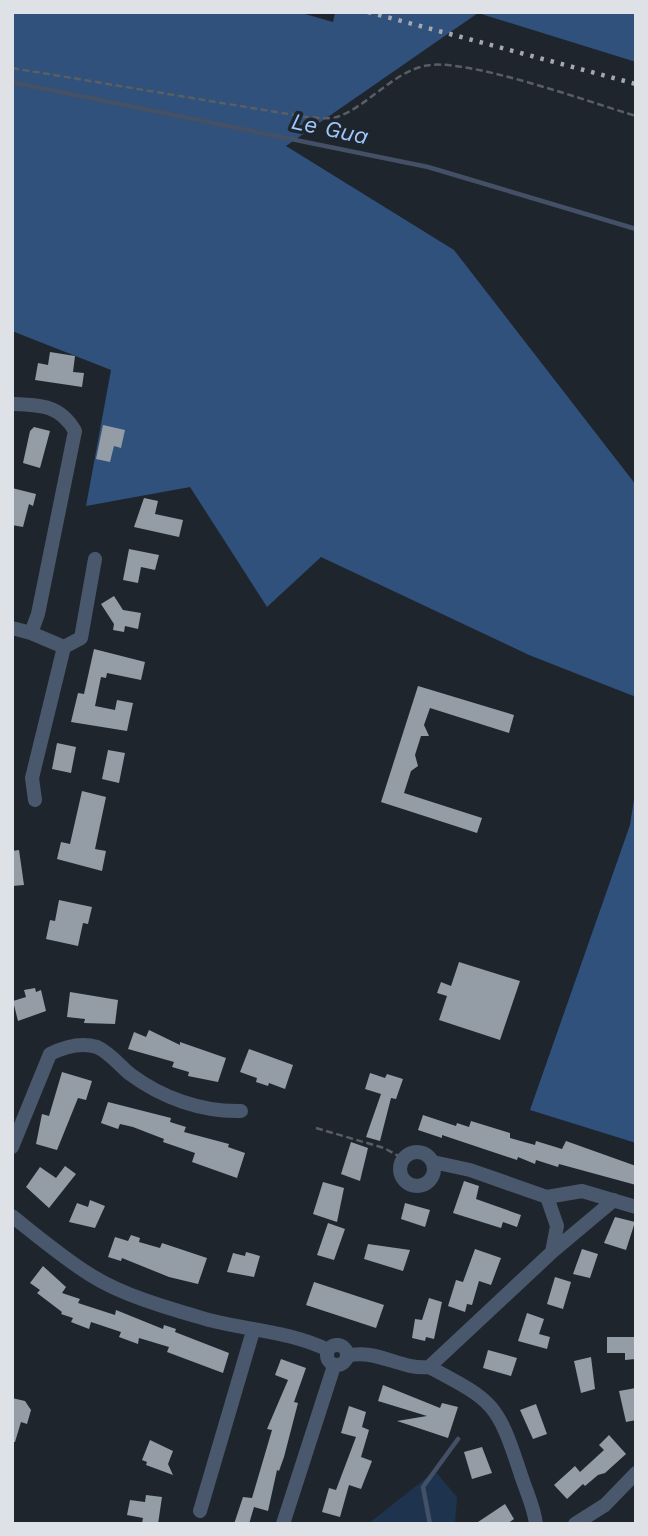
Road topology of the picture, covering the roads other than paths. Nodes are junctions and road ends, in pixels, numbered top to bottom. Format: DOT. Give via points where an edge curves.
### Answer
graph roads {
  1 [pos="12,404"];
  2 [pos="95,559"];
  3 [pos="12,628"];
  4 [pos="31,633"];
  5 [pos="64,647"];
  6 [pos="35,800"];
  7 [pos="241,1111"];
  8 [pos="12,1147"];
  9 [pos="433,1161"];
  10 [pos="547,1197"];
  11 [pos="614,1200"];
  12 [pos="636,1207"];
  13 [pos="12,1216"];
  14 [pos="552,1252"];
  15 [pos="253,1331"];
  16 [pos="328,1350"];
  17 [pos="348,1356"];
  18 [pos="334,1366"];
  19 [pos="429,1367"];
  20 [pos="636,1473"];
  21 [pos="200,1511"];
  22 [pos="283,1524"];
  23 [pos="536,1524"];
  24 [pos="575,1524"];
  1 -- 4 [label="street" via="54,408 75,431"];
  2 -- 5 [label="street" via="81,638"];
  3 -- 4 [label="street"];
  4 -- 5 [label="street"];
  5 -- 6 [label="street" via="32,778"];
  7 -- 8 [label="street" via="217,1112 168,1097 143,1084 105,1051 94,1046 65,1047 50,1054"];
  9 -- 9 [label="street" via="432,1178 418,1186 404,1180 404,1159 419,1152"];
  9 -- 10 [label="street"];
  10 -- 11 [label="street" via="582,1191"];
  10 -- 14 [label="street" via="557,1226"];
  11 -- 12 [label="street"];
  11 -- 14 [label="street"];
  13 -- 15 [label="street" via="91,1275 125,1291"];
  14 -- 19 [label="street"];
  15 -- 16 [label="street" via="311,1341"];
  15 -- 21 [label="street"];
  16 -- 17 [label="street" via="340,1345"];
  16 -- 18 [label="street" via="327,1359"];
  17 -- 18 [label="street" via="343,1364"];
  17 -- 19 [label="street" via="370,1354 417,1368"];
  18 -- 22 [label="street"];
  19 -- 23 [label="street" via="477,1393 494,1408 508,1432"];
  20 -- 24 [label="street" via="605,1505"];
}
